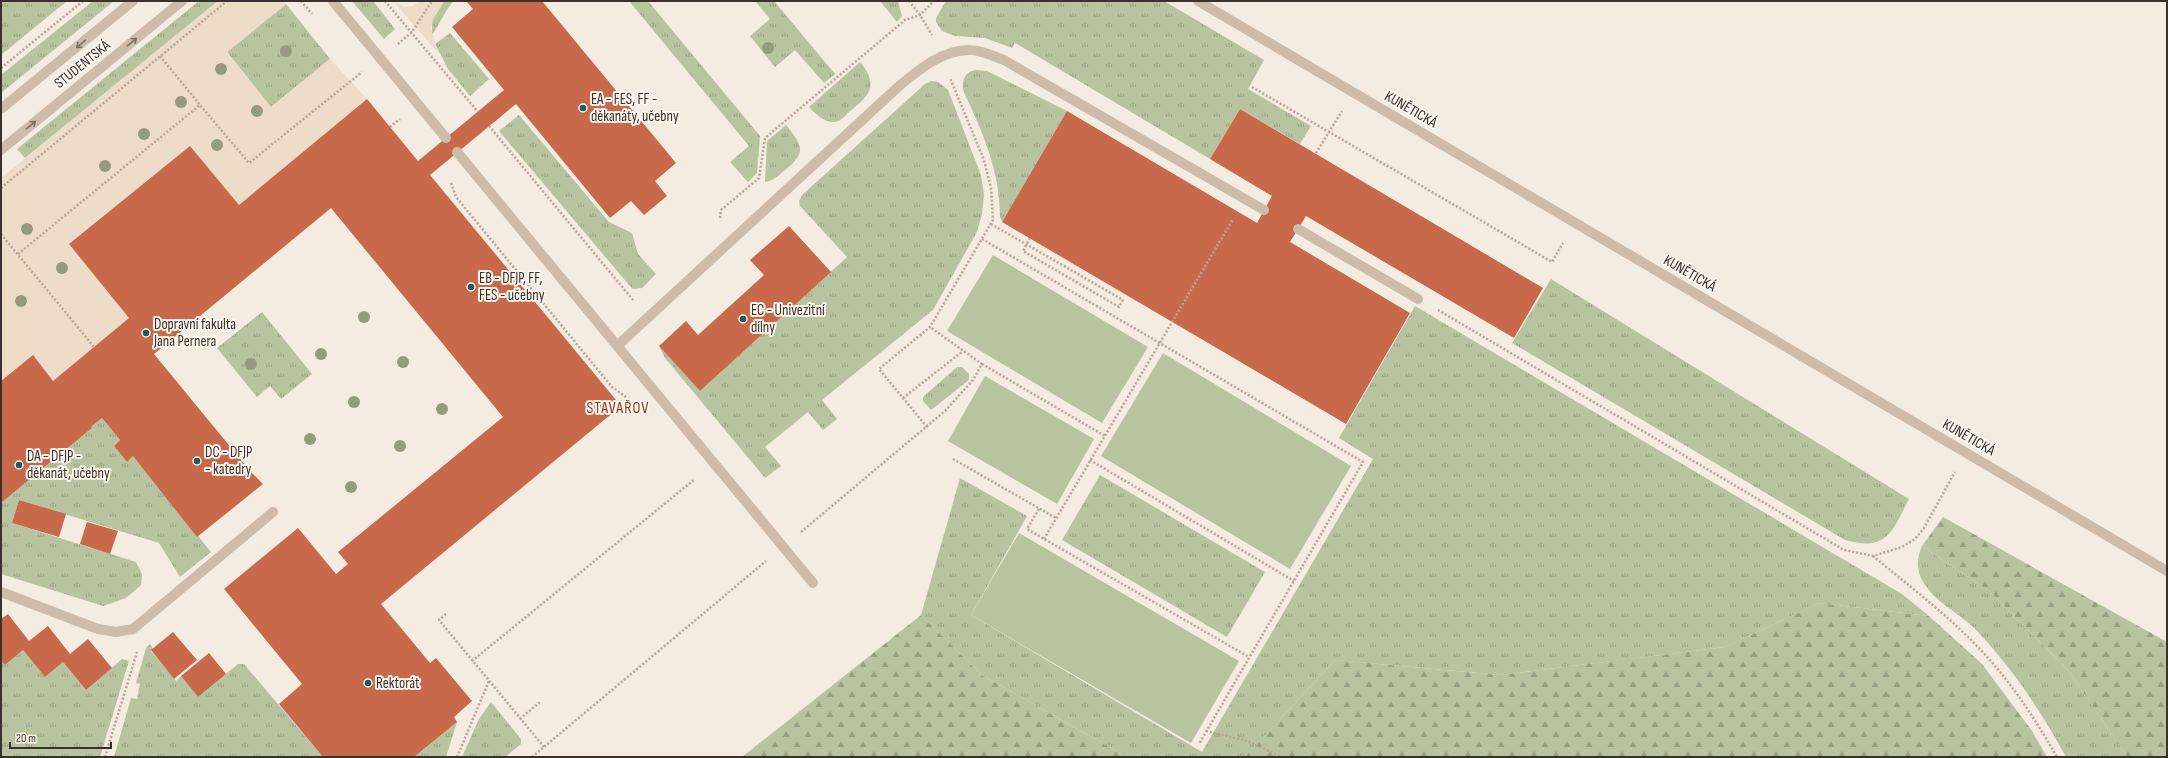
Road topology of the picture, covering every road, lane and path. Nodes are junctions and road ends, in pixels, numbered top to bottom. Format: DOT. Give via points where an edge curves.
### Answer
graph roads {
  1 [pos="83,1"];
  2 [pos="133,1"];
  3 [pos="182,1"];
  4 [pos="227,1"];
  5 [pos="332,1"];
  6 [pos="385,1"];
  7 [pos="432,1"];
  8 [pos="909,1"];
  9 [pos="934,1"];
  10 [pos="1198,1"];
  11 [pos="920,15"];
  12 [pos="412,32"];
  13 [pos="160,56"];
  14 [pos="942,57"];
  15 [pos="380,59"];
  16 [pos="1,68"];
  17 [pos="1252,87"];
  18 [pos="1353,92"];
  19 [pos="200,105"];
  20 [pos="1,109"];
  21 [pos="478,112"];
  22 [pos="400,119"];
  23 [pos="390,127"];
  24 [pos="1329,132"];
  25 [pos="446,138"];
  26 [pos="1,150"];
  27 [pos="457,152"];
  28 [pos="1316,154"];
  29 [pos="450,180"];
  30 [pos="1,188"];
  31 [pos="1245,199"];
  32 [pos="1264,210"];
  33 [pos="1574,222"];
  34 [pos="717,224"];
  35 [pos="991,224"];
  36 [pos="1298,229"];
  37 [pos="1,234"];
  38 [pos="1030,238"];
  39 [pos="982,239"];
  40 [pos="18,254"];
  41 [pos="639,295"];
  42 [pos="1418,299"];
  43 [pos="633,300"];
  44 [pos="930,327"];
  45 [pos="1160,343"];
  46 [pos="617,346"];
  47 [pos="94,347"];
  48 [pos="963,350"];
  49 [pos="982,364"];
  50 [pos="903,398"];
  51 [pos="631,401"];
  52 [pos="927,427"];
  53 [pos="1105,436"];
  54 [pos="1966,453"];
  55 [pos="953,459"];
  56 [pos="1090,460"];
  57 [pos="690,473"];
  58 [pos="696,479"];
  59 [pos="700,485"];
  60 [pos="1039,509"];
  61 [pos="273,512"];
  62 [pos="1056,518"];
  63 [pos="1044,539"];
  64 [pos="783,547"];
  65 [pos="1873,556"];
  66 [pos="760,557"];
  67 [pos="764,562"];
  68 [pos="2167,571"];
  69 [pos="1294,581"];
  70 [pos="813,583"];
  71 [pos="1,592"];
  72 [pos="446,614"];
  73 [pos="147,619"];
  74 [pos="1249,657"];
  75 [pos="472,661"];
  76 [pos="489,681"];
  77 [pos="540,702"];
  78 [pos="520,719"];
  79 [pos="1206,731"];
  80 [pos="1199,744"];
  81 [pos="544,747"];
  82 [pos="105,757"];
  83 [pos="457,757"];
  84 [pos="532,757"];
  85 [pos="1282,757"];
  86 [pos="2057,757"];
  1 -- 16 [label="path"];
  2 -- 20 [label="street, STUDENTSKÁ, one-way"];
  26 -- 3 [label="street, STUDENTSKÁ, one-way"];
  4 -- 13 [label="path"];
  5 -- 15 [label="street"];
  6 -- 12 [label="path"];
  7 -- 12 [label="path"];
  8 -- 11 [label="path"];
  9 -- 11 [label="path"];
  10 -- 18 [label="street, KUNĚTICKÁ"];
  11 -- 14 [label="path" via="935,39"];
  11 -- 34 [label="path" via="905,20 766,138 759,178 721,210"];
  12 -- 15 [label="path"];
  12 -- 21 [label="path"];
  13 -- 19 [label="path"];
  13 -- 30 [label="path"];
  14 -- 31 [label="street" via="972,50 1004,60"];
  14 -- 35 [label="path" via="984,160 991,188"];
  14 -- 46 [label="street" via="927,63 898,87"];
  15 -- 19 [label="path" via="249,163"];
  15 -- 25 [label="street"];
  17 -- 24 [label="path"];
  18 -- 24 [label="path"];
  18 -- 33 [label="street, KUNĚTICKÁ"];
  19 -- 40 [label="path"];
  22 -- 23 [label="path"];
  24 -- 28 [label="path"];
  24 -- 33 [label="path" via="1552,262"];
  27 -- 46 [label="street"];
  29 -- 51 [label="path" via="456,197 612,387"];
  31 -- 32 [label="street"];
  31 -- 45 [label="path"];
  33 -- 54 [label="street, KUNĚTICKÁ"];
  35 -- 38 [label="path, bridge" via="1123,300 1119,307 1023,251"];
  35 -- 39 [label="path"];
  36 -- 42 [label="street"];
  37 -- 40 [label="path"];
  39 -- 44 [label="path"];
  39 -- 45 [label="path"];
  40 -- 47 [label="path"];
  41 -- 43 [label="path"];
  42 -- 65 [label="path" via="1844,550"];
  44 -- 48 [label="path"];
  44 -- 50 [label="path" via="879,369"];
  45 -- 53 [label="path"];
  45 -- 69 [label="path" via="1363,462"];
  46 -- 64 [label="street"];
  48 -- 49 [label="path"];
  48 -- 50 [label="path"];
  49 -- 52 [label="path" via="973,380"];
  49 -- 53 [label="path"];
  50 -- 52 [label="path"];
  52 -- 64 [label="path"];
  53 -- 56 [label="path"];
  54 -- 65 [label="path" via="1924,528 1915,539 1902,547"];
  54 -- 68 [label="street, KUNĚTICKÁ"];
  55 -- 60 [label="path"];
  56 -- 62 [label="path"];
  56 -- 69 [label="path"];
  57 -- 58 [label="path"];
  58 -- 59 [label="path"];
  58 -- 75 [label="path"];
  60 -- 62 [label="path"];
  60 -- 63 [label="path" via="1027,529"];
  61 -- 73 [label="street"];
  62 -- 63 [label="path"];
  63 -- 74 [label="path"];
  64 -- 67 [label="path"];
  64 -- 70 [label="street"];
  65 -- 86 [label="path" via="1977,646 2009,682"];
  66 -- 67 [label="path"];
  67 -- 81 [label="path"];
  69 -- 74 [label="path"];
  71 -- 73 [label="street" via="98,629 116,632 133,628"];
  72 -- 75 [label="path" via="439,620"];
  73 -- 82 [label="path"];
  74 -- 79 [label="path"];
  75 -- 76 [label="path"];
  76 -- 78 [label="path"];
  76 -- 83 [label="path"];
  77 -- 78 [label="path"];
  78 -- 81 [label="path"];
  79 -- 80 [label="path"];
  79 -- 85 [label="path" via="1247,741"];
  81 -- 84 [label="path"];
}
